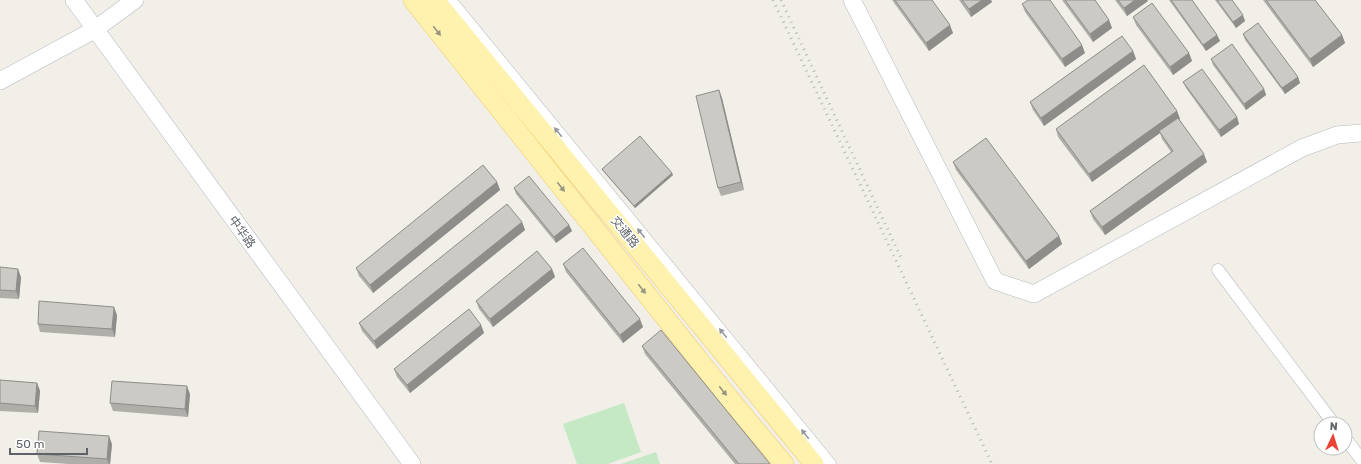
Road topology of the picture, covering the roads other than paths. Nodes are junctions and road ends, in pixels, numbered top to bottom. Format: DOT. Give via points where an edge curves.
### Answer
graph roads {
  1 [pos="74,0"];
  2 [pos="135,0"];
  3 [pos="413,0"];
  4 [pos="435,0"];
  5 [pos="450,0"];
  6 [pos="852,0"];
  7 [pos="94,30"];
  8 [pos="0,81"];
  9 [pos="1361,133"];
  10 [pos="1218,270"];
  11 [pos="1328,416"];
  12 [pos="1353,448"];
  13 [pos="1361,459"];
  14 [pos="412,464"];
  15 [pos="784,464"];
  16 [pos="814,464"];
  17 [pos="830,464"];
  1 -- 7 [label="street, 中华路"];
  2 -- 7 [label="street"];
  3 -- 15 [label="main road, 交通路, one-way"];
  4 -- 16 [label="main road, 交通路"];
  17 -- 5 [label="street, one-way"];
  6 -- 9 [label="street" via="995,281 1034,294 1302,148 1337,135"];
  7 -- 8 [label="street"];
  7 -- 14 [label="street, 中华路"];
  10 -- 11 [label="street"];
  12 -- 13 [label="street"];
}
